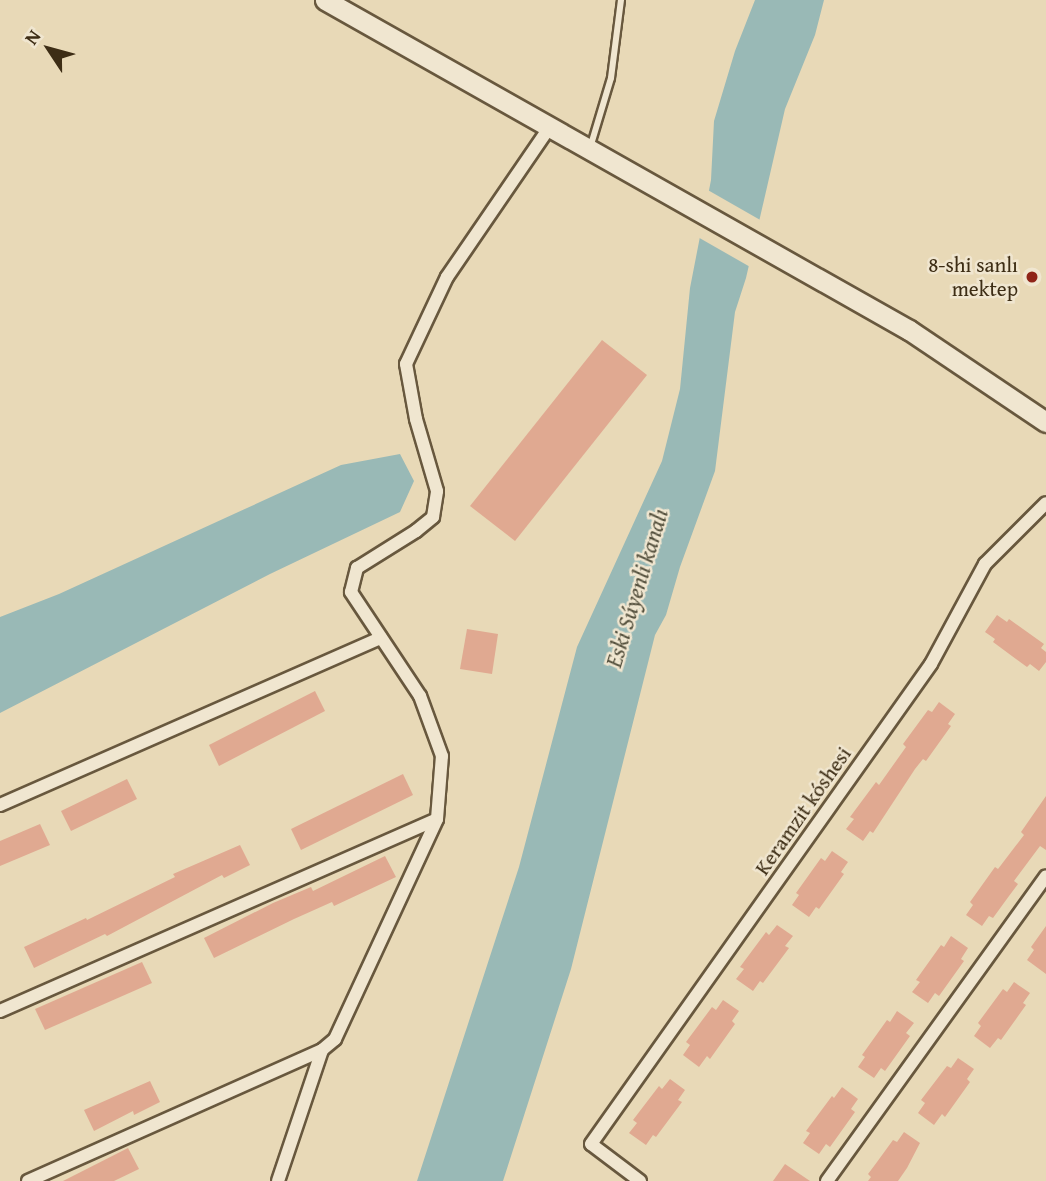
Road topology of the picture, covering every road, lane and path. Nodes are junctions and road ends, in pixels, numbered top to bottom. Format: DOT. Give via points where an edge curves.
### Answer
graph roads {
  1 [pos="325,0"];
  2 [pos="621,0"];
  3 [pos="550,128"];
  4 [pos="590,150"];
  5 [pos="1046,422"];
  6 [pos="1046,503"];
  7 [pos="381,638"];
  8 [pos="0,805"];
  9 [pos="437,819"];
  10 [pos="1046,876"];
  11 [pos="0,1011"];
  12 [pos="322,1050"];
  13 [pos="28,1181"];
  14 [pos="278,1181"];
  15 [pos="640,1181"];
  16 [pos="827,1181"];
  1 -- 3 [label="street"];
  2 -- 4 [label="lane" via="611,78"];
  3 -- 4 [label="street"];
  3 -- 7 [label="street" via="447,277 406,364 437,491 433,517 357,568 351,592"];
  4 -- 5 [label="street" via="909,330"];
  6 -- 15 [label="street, Keramzit kóshesi" via="985,564 931,664 591,1144"];
  7 -- 8 [label="street"];
  7 -- 9 [label="street" via="420,696 442,757"];
  9 -- 11 [label="street"];
  9 -- 12 [label="street" via="335,1039"];
  10 -- 16 [label="street"];
  12 -- 13 [label="street"];
  12 -- 14 [label="street"];
}
